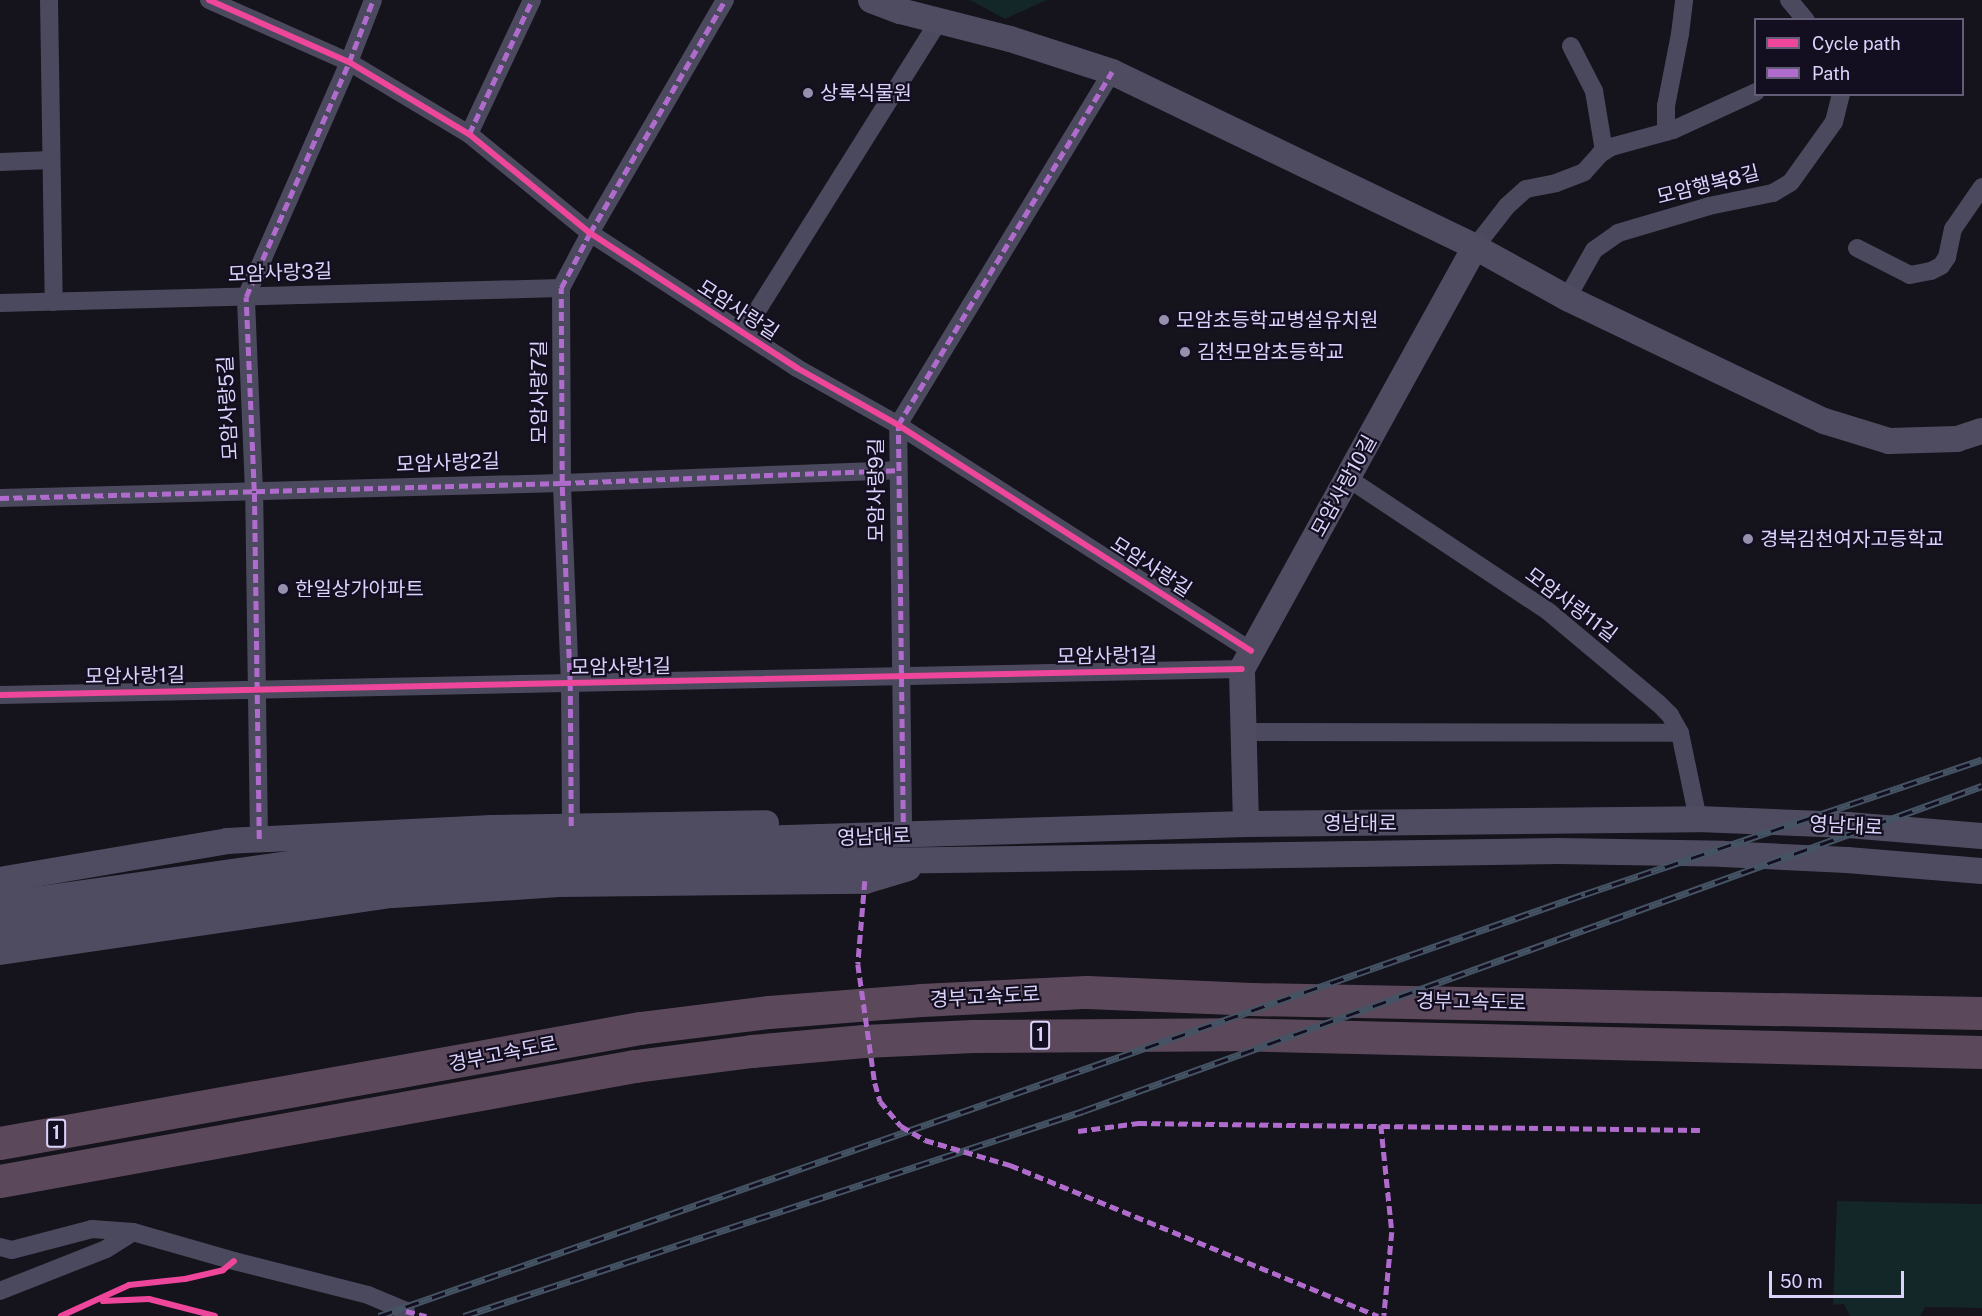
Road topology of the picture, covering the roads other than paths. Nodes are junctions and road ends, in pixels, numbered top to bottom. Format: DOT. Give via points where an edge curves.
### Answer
graph roads {
  1 [pos="49,0"];
  2 [pos="209,0"];
  3 [pos="373,0"];
  4 [pos="532,0"];
  5 [pos="725,0"];
  6 [pos="871,0"];
  7 [pos="1684,0"];
  8 [pos="1789,0"];
  9 [pos="1804,18"];
  10 [pos="939,21"];
  11 [pos="1571,46"];
  12 [pos="349,62"];
  13 [pos="1112,72"];
  14 [pos="1754,92"];
  15 [pos="1840,96"];
  16 [pos="1666,132"];
  17 [pos="469,134"];
  18 [pos="1604,151"];
  19 [pos="51,160"];
  20 [pos="0,162"];
  21 [pos="1982,187"];
  22 [pos="590,233"];
  23 [pos="1475,247"];
  24 [pos="1857,248"];
  25 [pos="561,288"];
  26 [pos="246,297"];
  27 [pos="1567,298"];
  28 [pos="54,302"];
  29 [pos="0,303"];
  30 [pos="743,333"];
  31 [pos="898,425"];
  32 [pos="1982,431"];
  33 [pos="897,470"];
  34 [pos="1348,479"];
  35 [pos="562,483"];
  36 [pos="254,491"];
  37 [pos="0,498"];
  38 [pos="1247,660"];
  39 [pos="901,676"];
  40 [pos="570,685"];
  41 [pos="258,690"];
  42 [pos="0,695"];
  43 [pos="1245,732"];
  44 [pos="1680,733"];
  45 [pos="1698,819"];
  46 [pos="903,822"];
  47 [pos="1246,824"];
  48 [pos="571,826"];
  49 [pos="945,835"];
  50 [pos="1982,836"];
  51 [pos="259,839"];
  52 [pos="738,851"];
  53 [pos="937,860"];
  54 [pos="1982,871"];
  55 [pos="0,880"];
  56 [pos="0,905"];
  57 [pos="0,928"];
  58 [pos="0,952"];
  59 [pos="1982,1013"];
  60 [pos="1982,1052"];
  61 [pos="0,1143"];
  62 [pos="0,1181"];
  63 [pos="133,1232"];
  64 [pos="0,1247"];
  65 [pos="0,1290"];
  66 [pos="406,1311"];
  1 -- 19 [label="street"];
  2 -- 12 [label="street, 모암사랑길"];
  3 -- 12 [label="street, 모암사랑5길"];
  4 -- 17 [label="street"];
  5 -- 22 [label="street, 모암사랑7길"];
  6 -- 10 [label="main road"];
  7 -- 16 [label="street" via="1666,106"];
  8 -- 9 [label="street"];
  10 -- 13 [label="main road"];
  10 -- 30 [label="street"];
  11 -- 18 [label="street" via="1594,91"];
  12 -- 17 [label="street, 모암사랑길"];
  12 -- 26 [label="street, 모암사랑5길"];
  13 -- 23 [label="main road"];
  13 -- 31 [label="street, 모암사랑9길"];
  14 -- 16 [label="street"];
  15 -- 27 [label="street, 모암행복8길" via="1834,122 1791,182 1773,193 1709,206 1618,233 1594,250"];
  16 -- 18 [label="street"];
  17 -- 22 [label="street, 모암사랑길"];
  18 -- 23 [label="street" via="1584,172 1526,189 1507,206"];
  19 -- 20 [label="street"];
  19 -- 28 [label="street"];
  21 -- 24 [label="street" via="1953,229 1947,257 1931,272 1910,275"];
  22 -- 25 [label="street, 모암사랑7길"];
  22 -- 30 [label="street, 모암사랑길"];
  23 -- 27 [label="main road"];
  23 -- 34 [label="main road, 모암사랑10길"];
  25 -- 26 [label="street, 모암사랑3길"];
  25 -- 35 [label="street, 모암사랑7길"];
  26 -- 28 [label="street, 모암사랑3길"];
  26 -- 36 [label="street, 모암사랑5길"];
  27 -- 32 [label="main road" via="1824,421 1889,441 1957,439"];
  28 -- 29 [label="street, 모암사랑3길"];
  30 -- 31 [label="street, 모암사랑길"];
  31 -- 33 [label="street, 모암사랑9길"];
  31 -- 38 [label="street, 모암사랑길"];
  33 -- 35 [label="street, 모암사랑2길"];
  33 -- 39 [label="street, 모암사랑9길"];
  34 -- 38 [label="main road, 모암사랑10길"];
  34 -- 44 [label="street, 모암사랑11길" via="1549,612 1659,704"];
  35 -- 36 [label="street, 모암사랑2길"];
  35 -- 40 [label="street, 모암사랑7길"];
  36 -- 37 [label="street, 모암사랑2길"];
  36 -- 41 [label="street, 모암사랑5길"];
  38 -- 39 [label="street, 모암사랑1길"];
  38 -- 43 [label="main road"];
  39 -- 40 [label="street, 모암사랑1길"];
  39 -- 46 [label="street, 모암사랑9길"];
  40 -- 41 [label="street, 모암사랑1길"];
  40 -- 48 [label="street, 모암사랑7길"];
  41 -- 42 [label="street, 모암사랑1길"];
  41 -- 51 [label="street, 모암사랑5길"];
  43 -- 44 [label="street"];
  43 -- 47 [label="main road"];
  44 -- 45 [label="street, 모암사랑11길"];
  45 -- 47 [label="main road, 영남대로"];
  45 -- 50 [label="main road, 영남대로"];
  46 -- 48 [label="main road"];
  46 -- 49 [label="main road"];
  47 -- 49 [label="main road, 영남대로"];
  48 -- 51 [label="main road"];
  49 -- 52 [label="main road, 영남대로"];
  51 -- 55 [label="main road" via="227,841"];
  52 -- 53 [label="main road, 영남대로"];
  52 -- 56 [label="main road" via="415,851 296,863"];
  52 -- 57 [label="main road" via="419,872"];
  53 -- 54 [label="main road, 영남대로" via="1559,851 1768,856"];
  53 -- 58 [label="main road" via="865,881 559,884 393,895"];
  59 -- 61 [label="highway, 경부고속도로 / 1" via="1251,999 1087,992 921,1000 769,1012 640,1028"];
  60 -- 62 [label="highway, 경부고속도로 / 1" via="1231,1034 984,1035 864,1041 635,1066"];
  63 -- 64 [label="street" via="92,1229 12,1250"];
  63 -- 65 [label="street" via="106,1249"];
  63 -- 66 [label="street" via="368,1295"];
}
